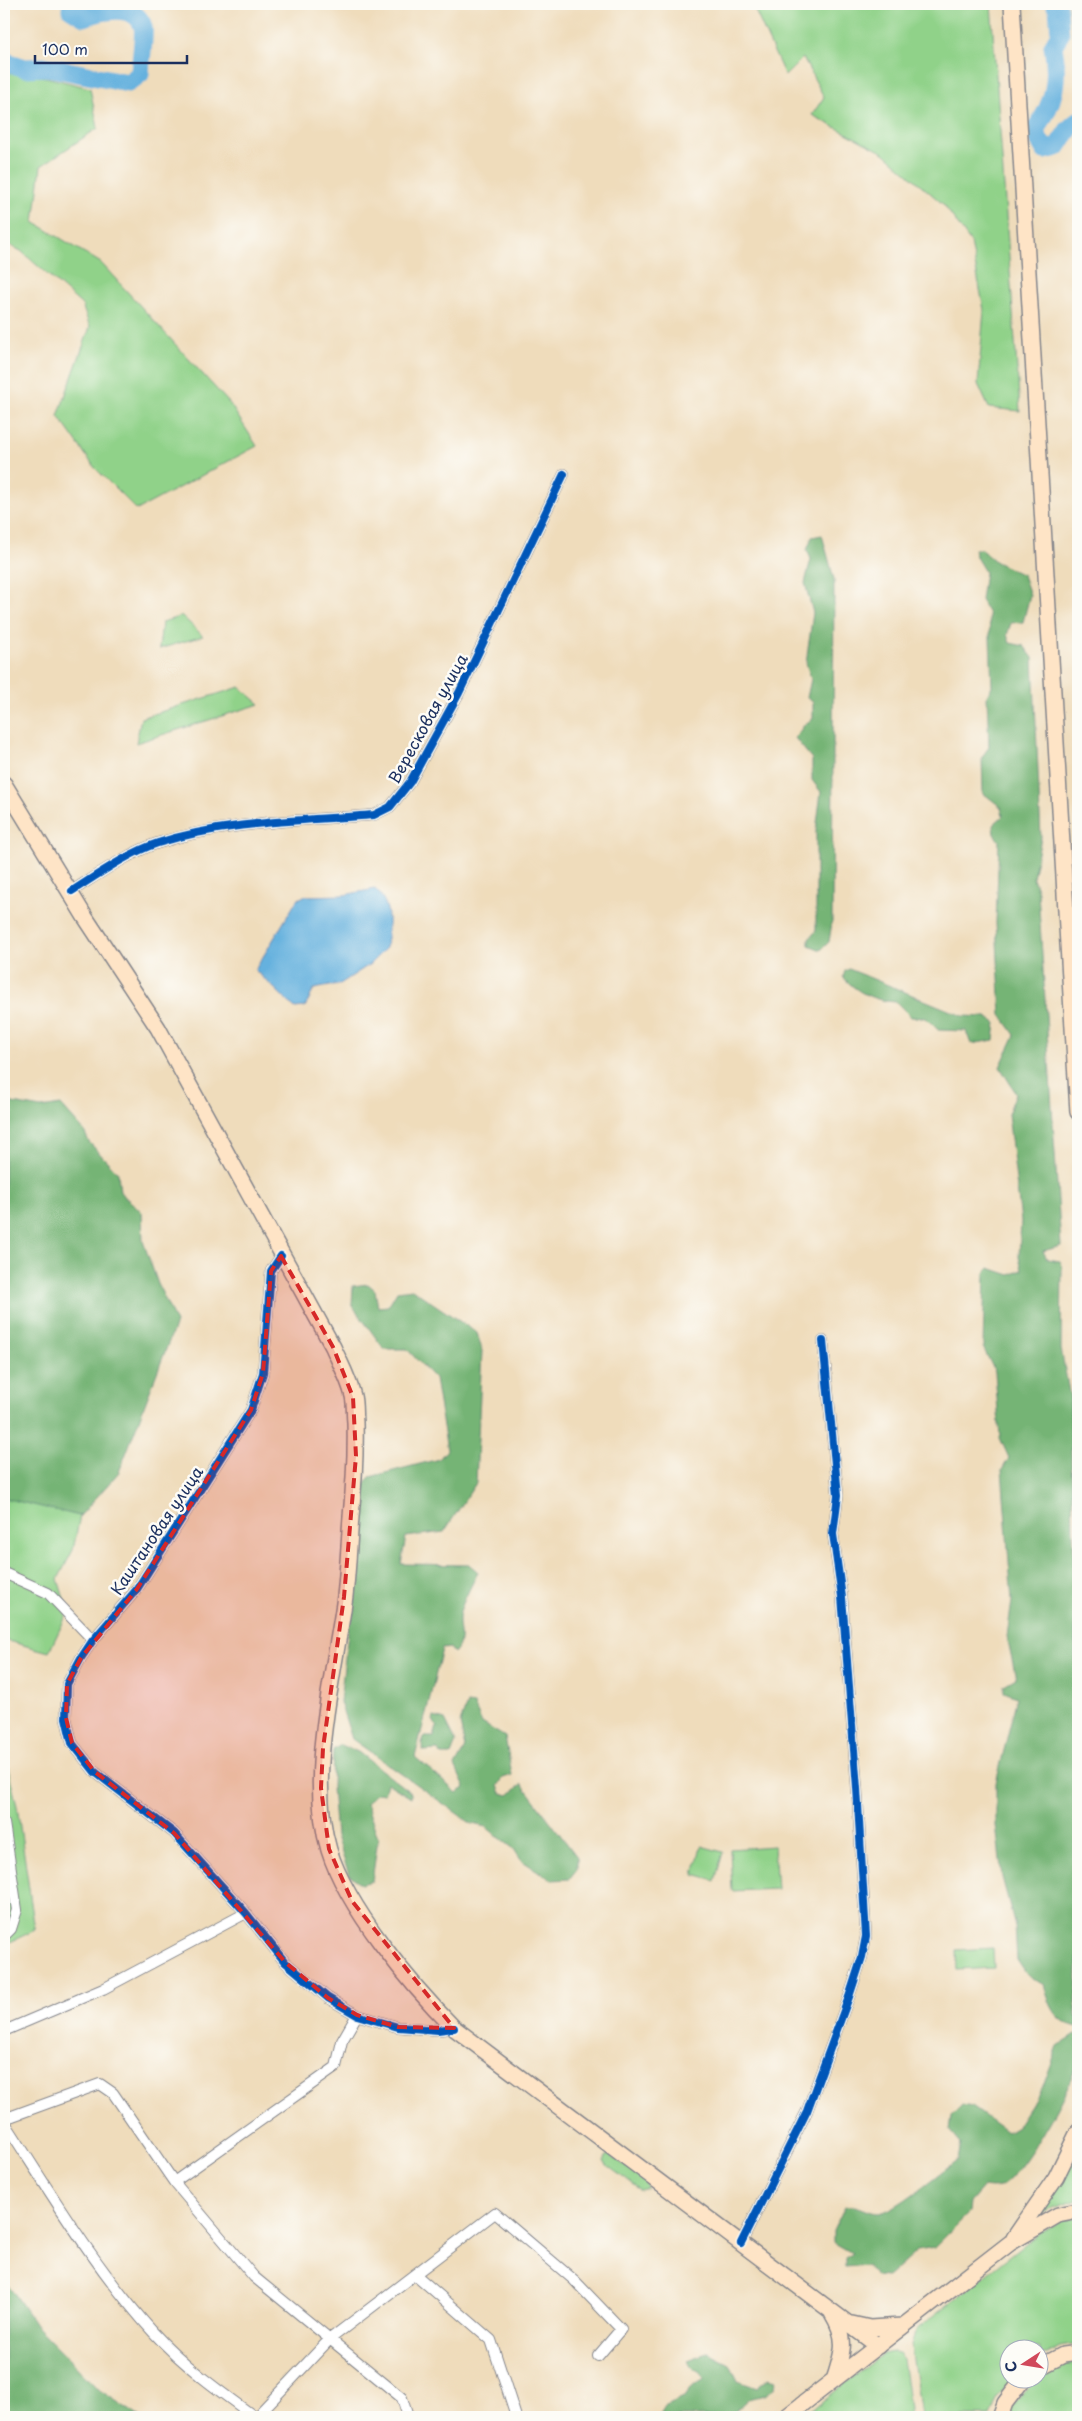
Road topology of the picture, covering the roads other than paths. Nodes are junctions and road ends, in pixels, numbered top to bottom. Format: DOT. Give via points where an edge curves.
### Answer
graph roads {
  1 [pos="1012,4"];
  2 [pos="564,474"];
  3 [pos="4,784"];
  4 [pos="72,891"];
  5 [pos="1072,929"];
  6 [pos="1078,1112"];
  7 [pos="281,1256"];
  8 [pos="823,1341"];
  9 [pos="4,1573"];
  10 [pos="93,1640"];
  11 [pos="4,1823"];
  12 [pos="246,1913"];
  13 [pos="4,1936"];
  14 [pos="357,2015"];
  15 [pos="454,2028"];
  16 [pos="4,2031"];
  17 [pos="4,2120"];
  18 [pos="1078,2132"];
  19 [pos="174,2182"];
  20 [pos="1078,2211"];
  21 [pos="741,2243"];
  22 [pos="1010,2243"];
  23 [pos="416,2275"];
  24 [pos="830,2309"];
  25 [pos="849,2324"];
  26 [pos="902,2326"];
  27 [pos="330,2339"];
  28 [pos="878,2346"];
  29 [pos="1078,2353"];
  30 [pos="598,2356"];
  31 [pos="1050,2362"];
  32 [pos="834,2380"];
  33 [pos="1017,2388"];
  34 [pos="255,2417"];
  35 [pos="408,2417"];
  36 [pos="516,2417"];
  37 [pos="786,2417"];
  38 [pos="1000,2417"];
  1 -- 5 [label="main road"];
  2 -- 4 [label="street, Вересковая улица" via="459,693 410,782 390,807 374,815 235,826 157,843"];
  3 -- 4 [label="main road"];
  4 -- 7 [label="main road" via="158,1028"];
  5 -- 6 [label="main road"];
  7 -- 10 [label="street, Каштановая улица" via="271,1272 263,1373 251,1410 137,1589"];
  7 -- 15 [label="main road" via="333,1347 354,1397 356,1456 345,1587 323,1748 321,1788 329,1849 352,1901 397,1962"];
  8 -- 21 [label="street" via="838,1495 833,1534 842,1597 866,1936 862,1957 811,2102"];
  9 -- 10 [label="street" via="48,1593"];
  10 -- 12 [label="street, Каштановая улица" via="67,1684 66,1718 72,1743 96,1772 174,1833"];
  11 -- 13 [label="street" via="16,1910 11,1929"];
  12 -- 14 [label="street, Каштановая улица" via="285,1962 328,1998"];
  12 -- 16 [label="street" via="103,1989"];
  14 -- 15 [label="street, Каштановая улица" via="398,2027"];
  14 -- 19 [label="street" via="342,2041 336,2067"];
  15 -- 21 [label="main road"];
  17 -- 19 [label="street" via="100,2084 113,2093"];
  17 -- 34 [label="street" via="92,2257 153,2332 196,2373"];
  18 -- 22 [label="main road" via="1056,2177"];
  19 -- 27 [label="street" via="254,2277"];
  20 -- 22 [label="main road" via="1058,2215"];
  21 -- 24 [label="main road"];
  22 -- 26 [label="main road"];
  23 -- 27 [label="street"];
  23 -- 30 [label="street" via="495,2213 574,2280 621,2329"];
  23 -- 36 [label="street" via="491,2340"];
  24 -- 25 [label="main road"];
  24 -- 32 [label="main road" via="843,2337 844,2349"];
  25 -- 26 [label="main road" via="870,2328"];
  25 -- 28 [label="main road"];
  26 -- 28 [label="main road"];
  27 -- 34 [label="street"];
  27 -- 35 [label="street" via="402,2398"];
  28 -- 32 [label="main road"];
  29 -- 31 [label="main road" via="1063,2355"];
  32 -- 37 [label="main road"];
  33 -- 38 [label="main road"];
}
